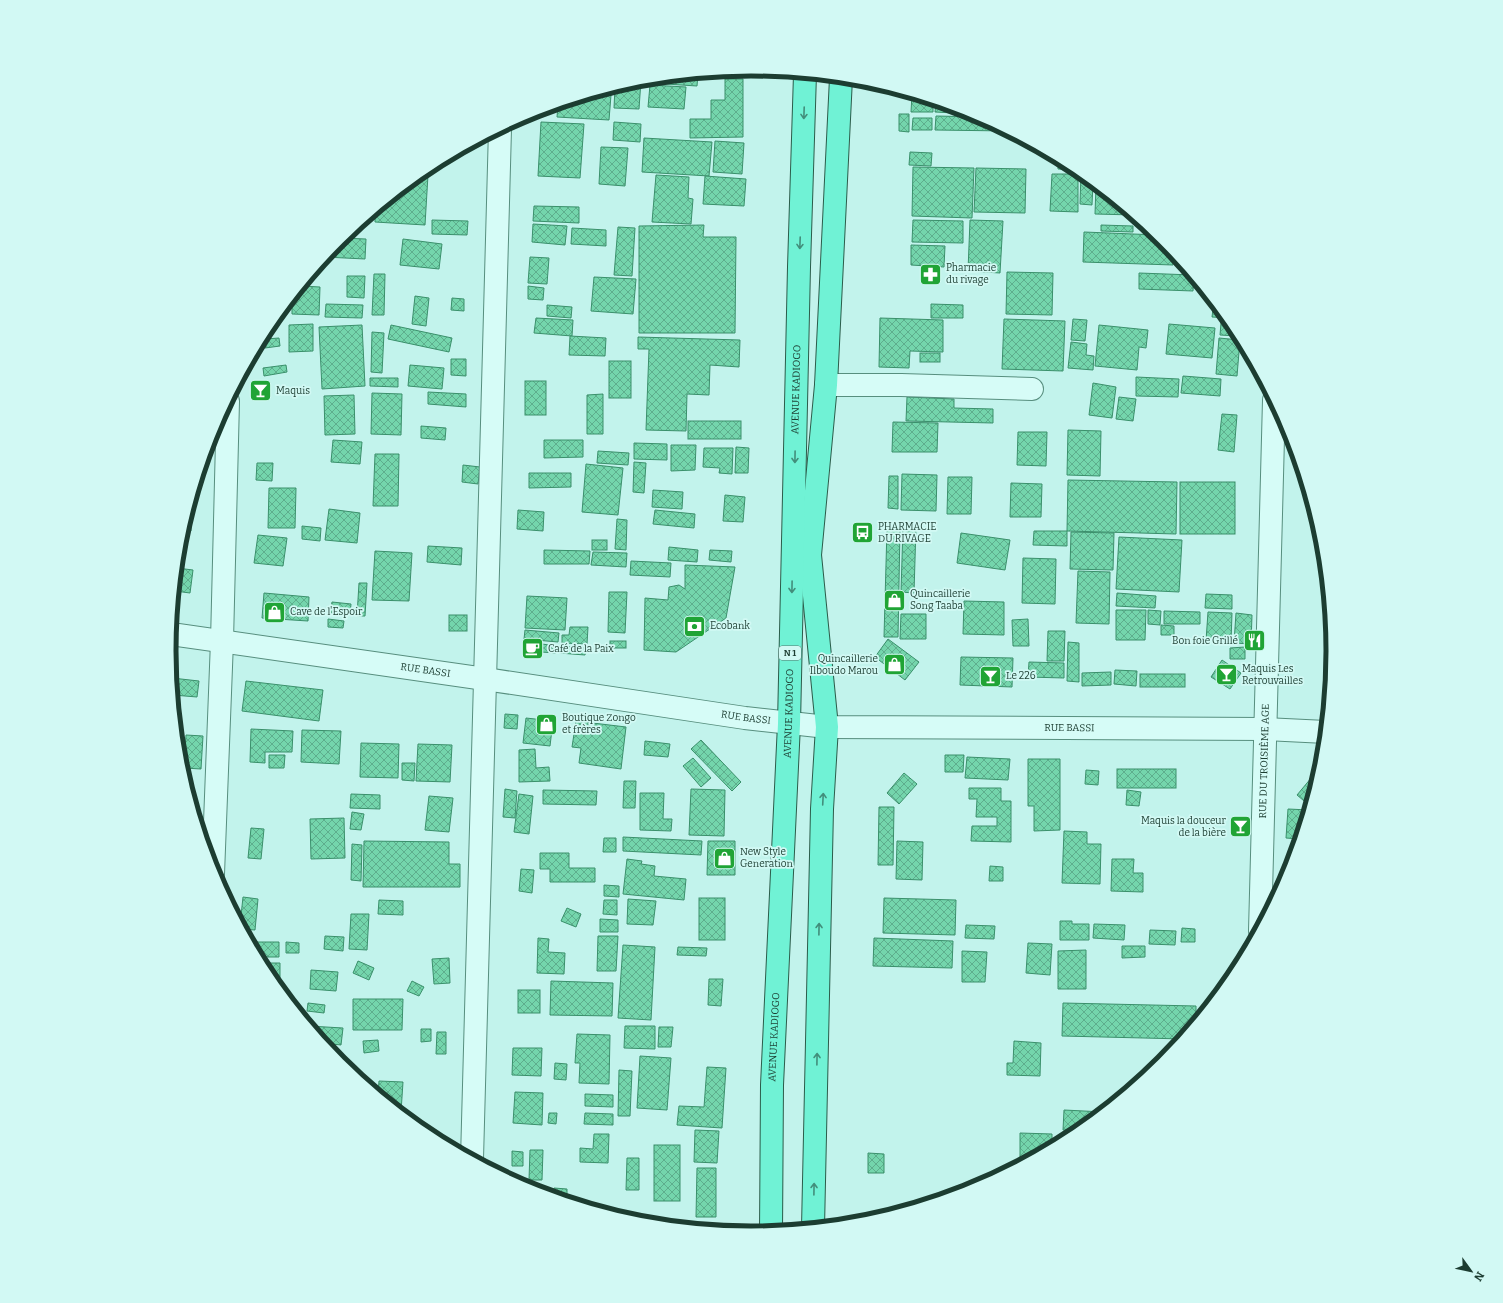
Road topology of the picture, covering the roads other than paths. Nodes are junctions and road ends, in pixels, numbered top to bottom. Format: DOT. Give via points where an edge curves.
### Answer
graph roads {
  1 [pos="805,79"];
  2 [pos="841,83"];
  3 [pos="500,134"];
  4 [pos="826,385"];
  5 [pos="1032,389"];
  6 [pos="1274,410"];
  7 [pos="228,414"];
  8 [pos="176,635"];
  9 [pos="222,641"];
  10 [pos="485,678"];
  11 [pos="789,724"];
  12 [pos="826,727"];
  13 [pos="1265,729"];
  14 [pos="1321,732"];
  15 [pos="214,855"];
  16 [pos="1260,920"];
  17 [pos="472,1154"];
  18 [pos="813,1223"];
  19 [pos="771,1226"];
  1 -- 11 [label="highway, AVENUE KADIOGO / N 1, one-way"];
  2 -- 4 [label="highway"];
  3 -- 10 [label="street"];
  4 -- 5 [label="street"];
  4 -- 12 [label="highway" via="810,555"];
  6 -- 13 [label="street, RUE DU TROISIÈME AGE"];
  7 -- 9 [label="street"];
  8 -- 9 [label="street, RUE BASSI"];
  9 -- 10 [label="street, RUE BASSI"];
  9 -- 15 [label="street"];
  10 -- 11 [label="street, RUE BASSI"];
  10 -- 17 [label="street"];
  11 -- 12 [label="street, RUE BASSI"];
  11 -- 19 [label="highway, AVENUE KADIOGO / N 1" via="772,1085"];
  12 -- 13 [label="street, RUE BASSI"];
  18 -- 12 [label="highway, one-way"];
  13 -- 14 [label="street, RUE BASSI"];
  13 -- 16 [label="street, RUE DU TROISIÈME AGE"];
}
